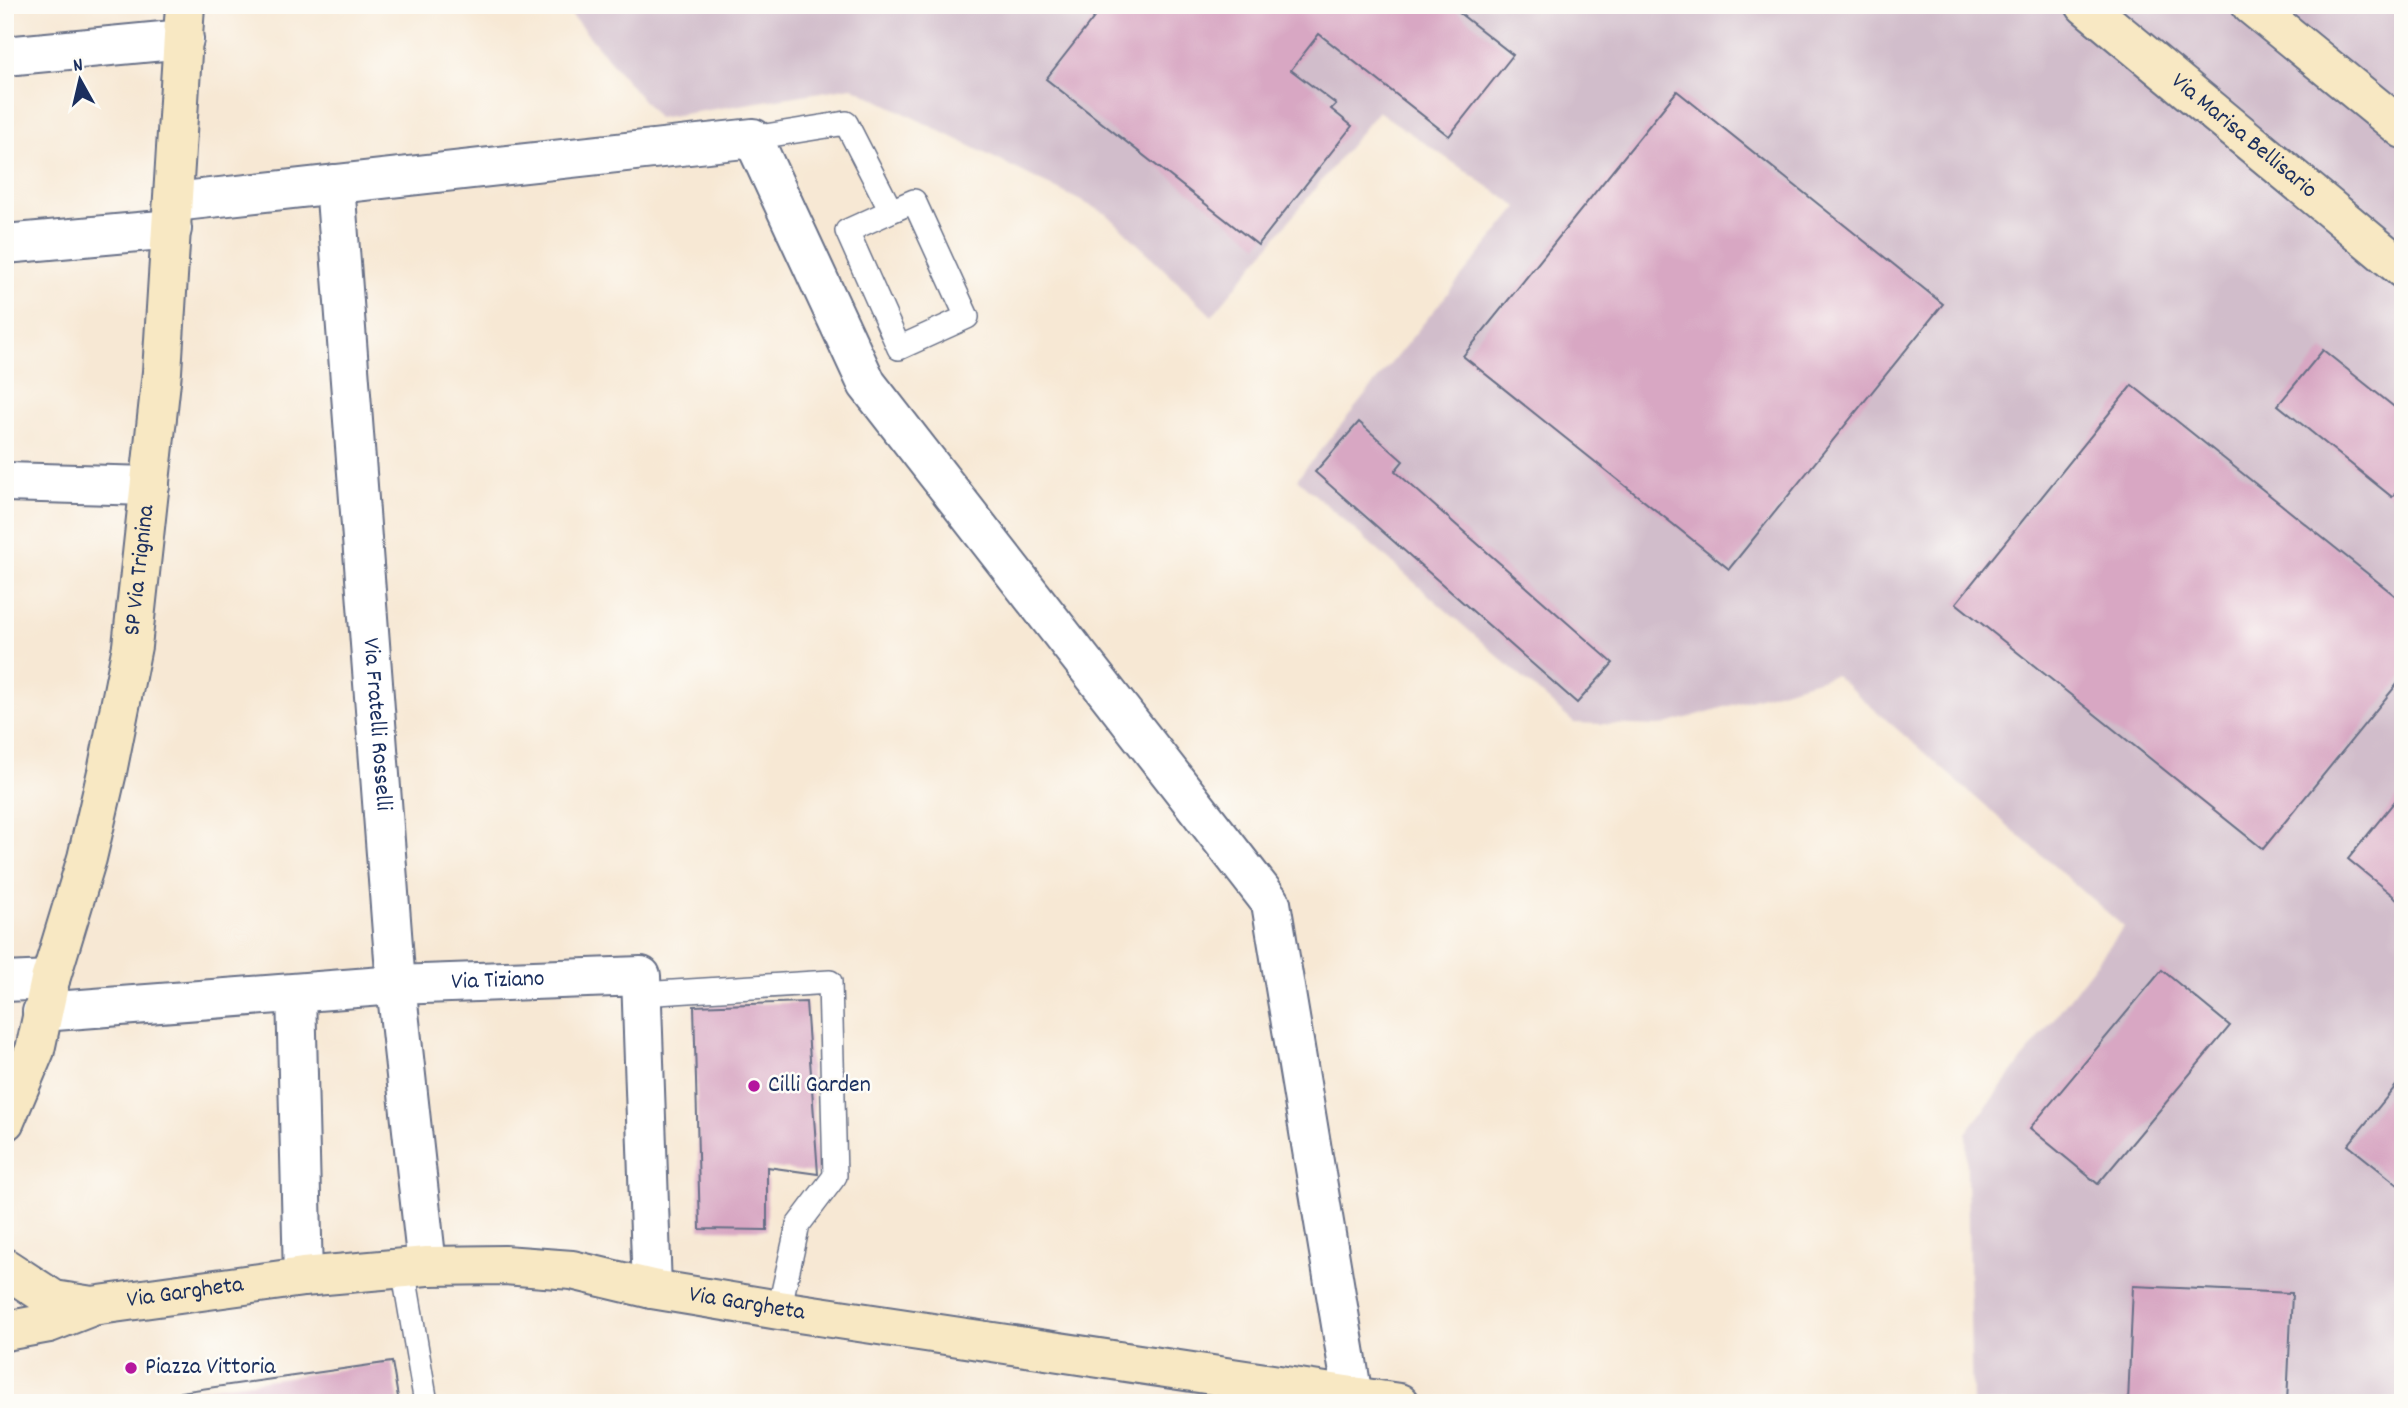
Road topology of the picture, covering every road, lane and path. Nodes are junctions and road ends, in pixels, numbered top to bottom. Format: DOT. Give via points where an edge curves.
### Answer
graph roads {
  1 [pos="2085,5"];
  2 [pos="2251,5"];
  3 [pos="185,22"];
  4 [pos="5,56"];
  5 [pos="2403,129"];
  6 [pos="753,138"];
  7 [pos="335,184"];
  8 [pos="891,211"];
  9 [pos="173,215"];
  10 [pos="5,244"];
  11 [pos="2403,270"];
  12 [pos="5,482"];
  13 [pos="150,486"];
  14 [pos="5,982"];
  15 [pos="396,985"];
  16 [pos="296,993"];
  17 [pos="642,994"];
  18 [pos="46,996"];
  19 [pos="5,1121"];
  20 [pos="415,1267"];
  21 [pos="5,1268"];
  22 [pos="303,1277"];
  23 [pos="652,1289"];
  24 [pos="92,1306"];
  25 [pos="779,1310"];
  26 [pos="5,1331"];
  27 [pos="1353,1397"];
  28 [pos="426,1403"];
  29 [pos="1399,1403"];
  1 -- 11 [label="street, Via Marisa Bellisario"];
  2 -- 5 [label="street"];
  3 -- 4 [label="street"];
  3 -- 9 [label="street, SP Via Trignina"];
  6 -- 7 [label="street"];
  6 -- 8 [label="lane" via="846,123"];
  6 -- 27 [label="street" via="867,384 1271,903"];
  7 -- 9 [label="street"];
  7 -- 15 [label="street, Via Fratelli Rosselli"];
  8 -- 8 [label="lane" via="847,231 899,348 967,317 914,201"];
  9 -- 10 [label="street"];
  9 -- 13 [label="street, SP Via Trignina"];
  12 -- 13 [label="street"];
  13 -- 18 [label="street, SP Via Trignina" via="132,646 110,760"];
  14 -- 18 [label="street, Via Tiziano"];
  15 -- 16 [label="street, Via Tiziano"];
  15 -- 17 [label="street, Via Tiziano" via="641,976"];
  15 -- 20 [label="street, Via Fratelli Rosselli"];
  16 -- 18 [label="street, Via Tiziano"];
  16 -- 22 [label="street"];
  17 -- 23 [label="street"];
  17 -- 25 [label="lane" via="830,982 835,1176 798,1225"];
  18 -- 19 [label="street, SP Via Trignina" via="34,1050"];
  20 -- 22 [label="street, Via Gargheta"];
  20 -- 23 [label="street, Via Gargheta" via="503,1265 572,1270"];
  20 -- 28 [label="lane"];
  21 -- 24 [label="street" via="54,1300"];
  22 -- 24 [label="street, Via Gargheta"];
  23 -- 25 [label="street, Via Gargheta"];
  24 -- 26 [label="street" via="49,1323"];
  25 -- 27 [label="street, Via Gargheta"];
  27 -- 29 [label="street, Via Gargheta"];
}
